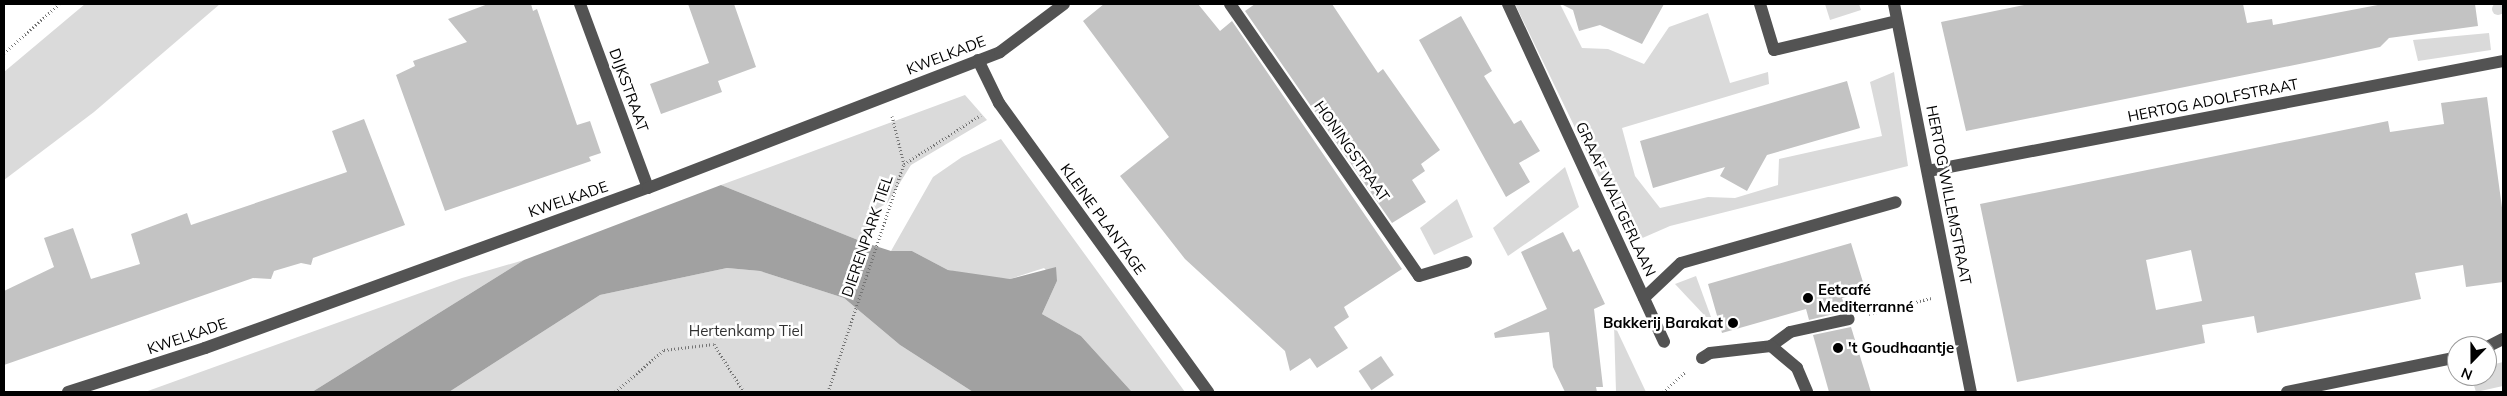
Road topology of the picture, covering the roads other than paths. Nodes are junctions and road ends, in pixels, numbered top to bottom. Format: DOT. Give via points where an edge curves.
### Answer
graph roads {
  1 [pos="580,4"];
  2 [pos="1064,4"];
  3 [pos="1230,4"];
  4 [pos="1508,4"];
  5 [pos="1760,4"];
  6 [pos="1894,4"];
  7 [pos="1898,21"];
  8 [pos="978,60"];
  9 [pos="2503,61"];
  10 [pos="1928,171"];
  11 [pos="648,188"];
  12 [pos="1896,202"];
  13 [pos="1466,262"];
  14 [pos="1644,298"];
  15 [pos="1849,319"];
  16 [pos="1664,342"];
  17 [pos="1771,346"];
  18 [pos="1702,358"];
  19 [pos="2447,360"];
  20 [pos="68,392"];
  21 [pos="1208,392"];
  22 [pos="1807,392"];
  23 [pos="1971,392"];
  24 [pos="2287,392"];
  1 -- 11 [label="street, DIJKSTRAAT"];
  2 -- 8 [label="street, KWELKADE" via="1000,52"];
  3 -- 13 [label="street, HONINGSTRAAT" via="1419,276"];
  4 -- 14 [label="street, GRAAF WALTGERLAAN"];
  5 -- 7 [label="street" via="1774,50"];
  6 -- 7 [label="street, HERTOG WILLEMSTRAAT"];
  7 -- 10 [label="street, HERTOG WILLEMSTRAAT"];
  8 -- 11 [label="street, KWELKADE"];
  8 -- 21 [label="street, KLEINE PLANTAGE" via="999,103"];
  9 -- 10 [label="street, HERTOG ADOLFSTRAAT"];
  10 -- 23 [label="street, HERTOG WILLEMSTRAAT"];
  11 -- 20 [label="street, KWELKADE" via="205,348"];
  12 -- 14 [label="street" via="1681,263"];
  14 -- 16 [label="street, GRAAF WALTGERLAAN"];
  15 -- 17 [label="street" via="1790,332"];
  17 -- 18 [label="street" via="1710,353"];
  17 -- 22 [label="street" via="1797,368"];
  19 -- 24 [label="street"];
}
